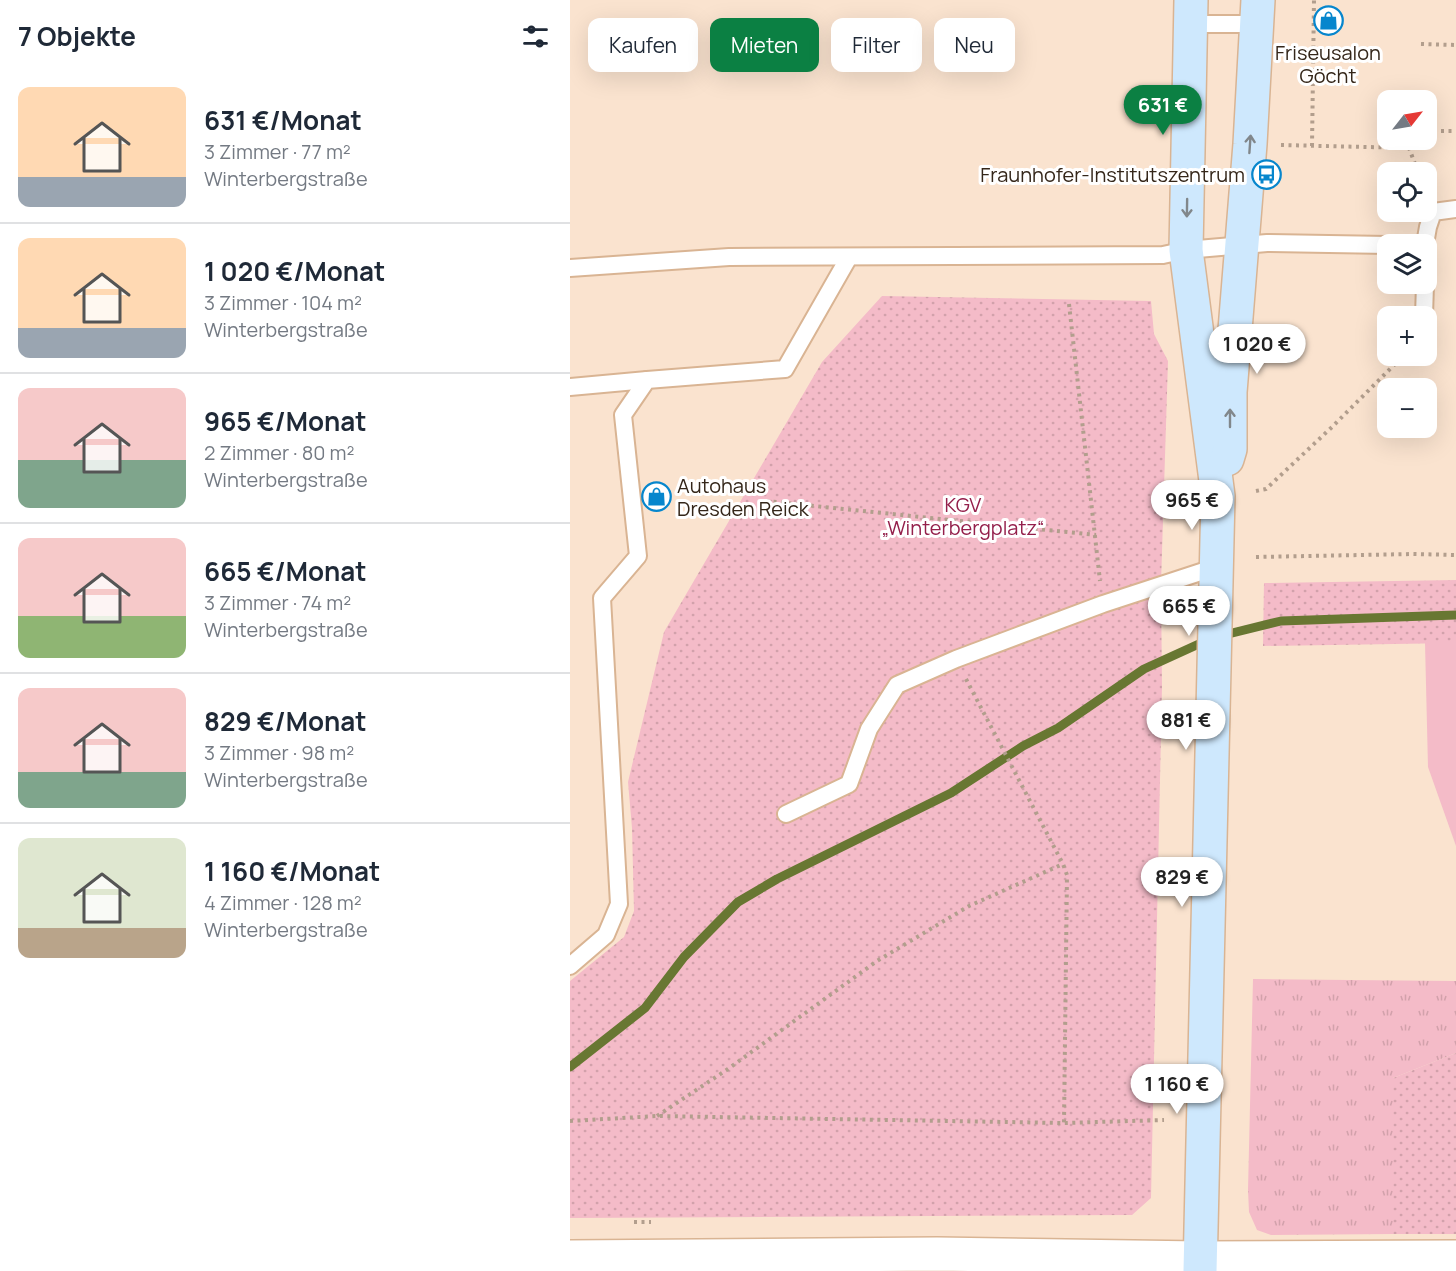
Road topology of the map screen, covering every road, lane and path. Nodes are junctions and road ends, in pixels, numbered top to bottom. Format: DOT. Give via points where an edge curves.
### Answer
graph roads {
  1 [pos="1314,0"];
  2 [pos="1191,12"];
  3 [pos="1257,12"];
  4 [pos="1421,44"];
  5 [pos="1456,45"];
  6 [pos="1437,131"];
  7 [pos="1456,131"];
  8 [pos="1250,144"];
  9 [pos="1312,146"];
  10 [pos="1377,147"];
  11 [pos="1456,209"];
  12 [pos="1427,234"];
  13 [pos="1241,244"];
  14 [pos="1377,245"];
  15 [pos="1186,250"];
  16 [pos="849,257"];
  17 [pos="570,268"];
  18 [pos="1069,304"];
  19 [pos="1392,366"];
  20 [pos="647,380"];
  21 [pos="570,387"];
  22 [pos="1256,491"];
  23 [pos="1218,496"];
  24 [pos="766,501"];
  25 [pos="1096,535"];
  26 [pos="1456,555"];
  27 [pos="1256,557"];
  28 [pos="1216,567"];
  29 [pos="1103,604"];
  30 [pos="956,659"];
  31 [pos="786,814"];
  32 [pos="1063,864"];
  33 [pos="570,966"];
  34 [pos="657,1116"];
  35 [pos="1164,1120"];
  36 [pos="570,1121"];
  37 [pos="1064,1123"];
  38 [pos="570,1257"];
  39 [pos="1456,1257"];
  40 [pos="636,1263"];
  41 [pos="1200,1265"];
  1 -- 9 [label="path"];
  2 -- 3 [label="lane"];
  2 -- 15 [label="main road, one-way"];
  3 -- 8 [label="main road"];
  4 -- 5 [label="path"];
  6 -- 7 [label="path"];
  8 -- 9 [label="path"];
  13 -- 8 [label="main road, one-way"];
  9 -- 10 [label="path"];
  11 -- 12 [label="lane" via="1433,212"];
  13 -- 14 [label="lane"];
  13 -- 15 [label="lane"];
  23 -- 13 [label="main road, one-way" via="1230,449 1230,392"];
  15 -- 16 [label="lane" via="1163,255"];
  15 -- 23 [label="main road"];
  16 -- 17 [label="lane" via="729,257"];
  16 -- 20 [label="lane" via="785,369"];
  18 -- 25 [label="path"];
  19 -- 22 [label="path" via="1266,489"];
  20 -- 21 [label="lane"];
  20 -- 33 [label="lane" via="623,415 638,556 602,598 619,904 606,935"];
  23 -- 28 [label="main road"];
  24 -- 25 [label="path"];
  25 -- 29 [label="path"];
  26 -- 27 [label="path"];
  28 -- 29 [label="lane"];
  28 -- 41 [label="main road"];
  29 -- 30 [label="lane"];
  30 -- 31 [label="lane" via="897,685 869,729 849,784"];
  30 -- 32 [label="path"];
  32 -- 34 [label="path" via="969,906 877,961"];
  32 -- 37 [label="path"];
  34 -- 36 [label="path"];
  34 -- 37 [label="path"];
  35 -- 37 [label="path"];
  38 -- 40 [label="street"];
  39 -- 41 [label="street"];
  40 -- 41 [label="street" via="937,1254"];
}
